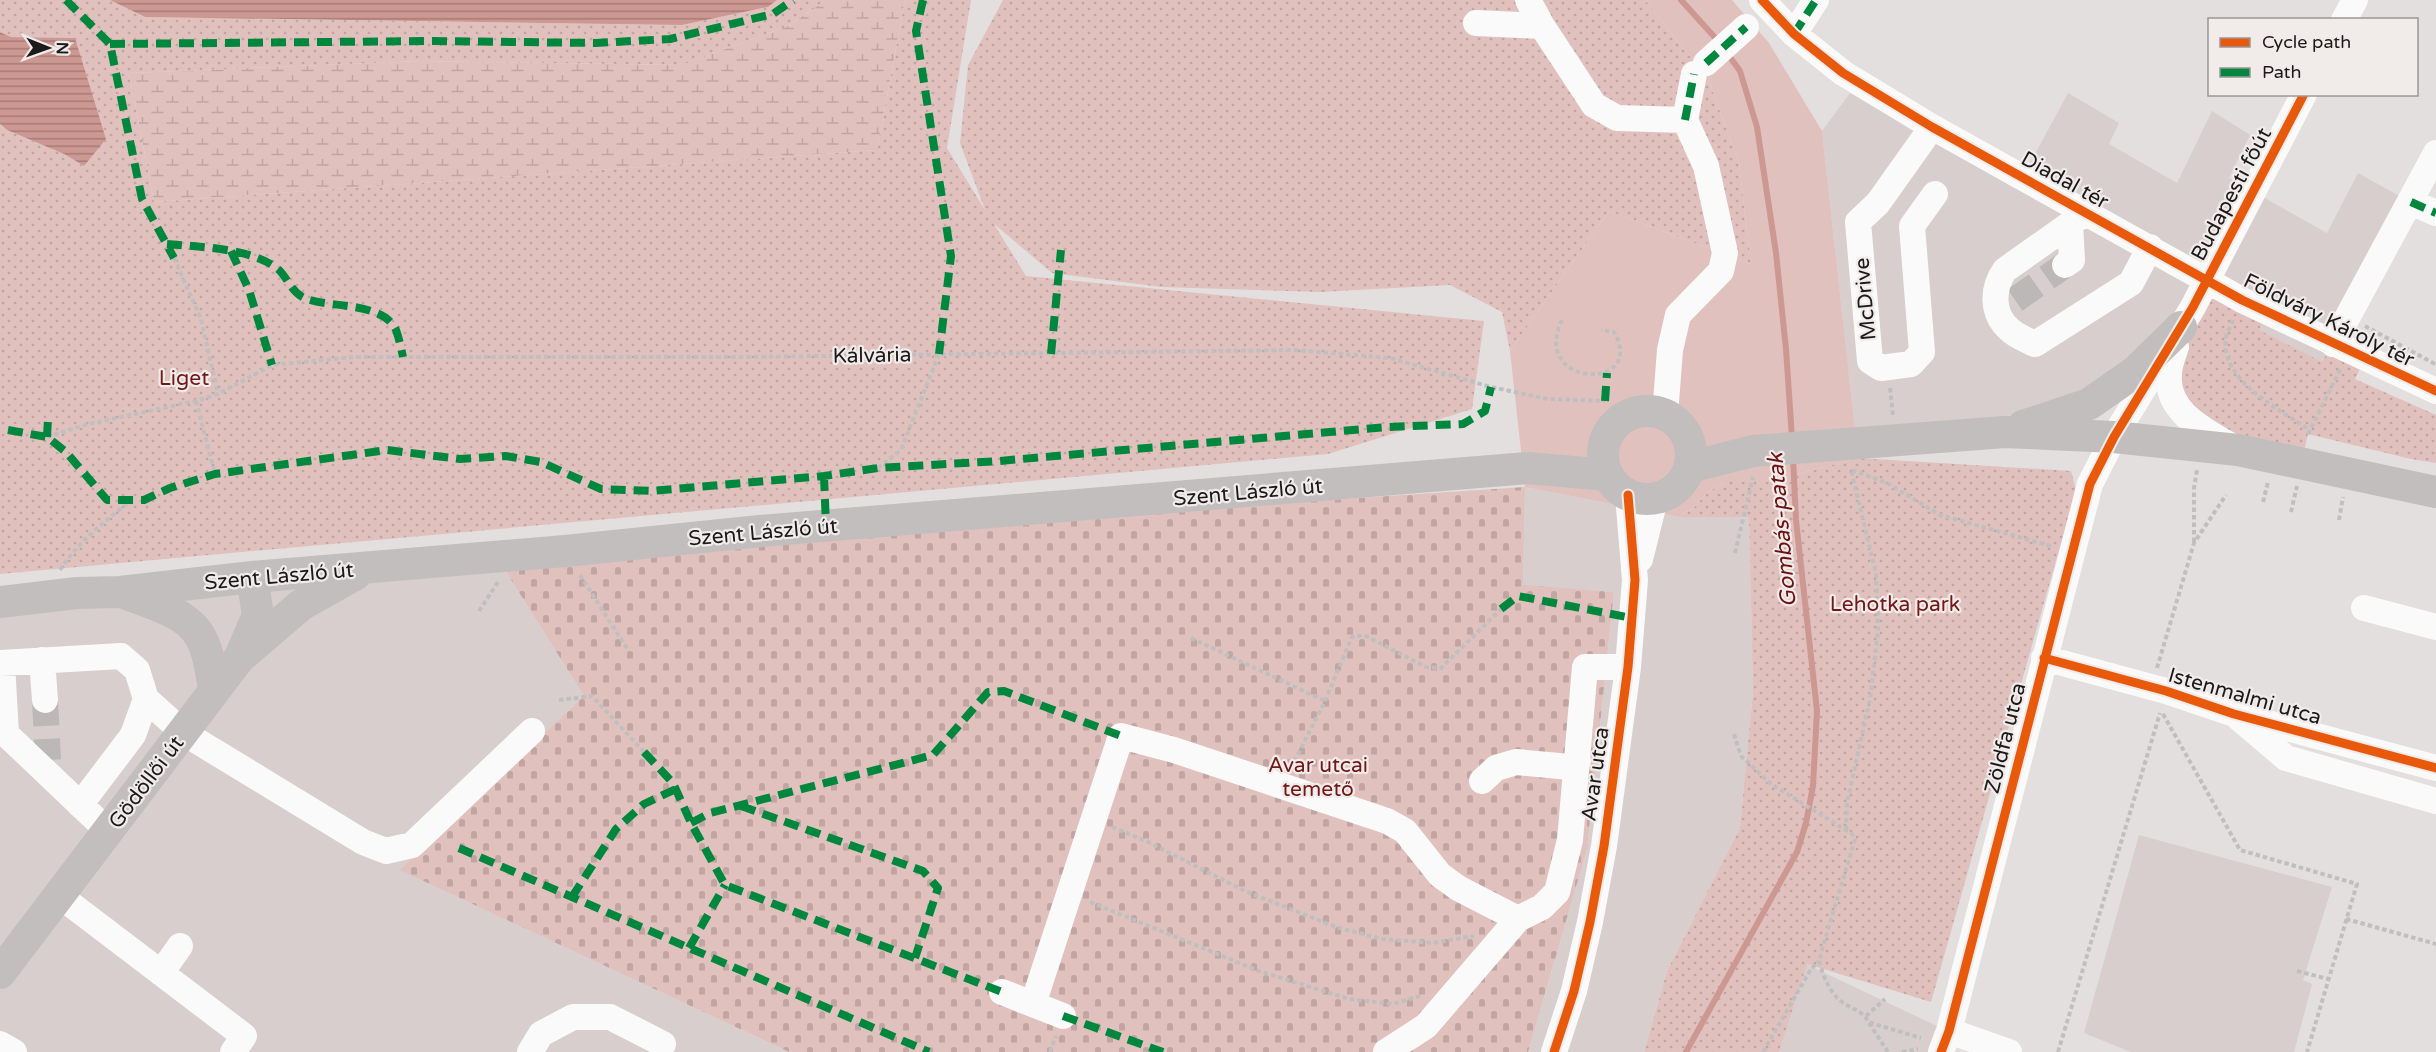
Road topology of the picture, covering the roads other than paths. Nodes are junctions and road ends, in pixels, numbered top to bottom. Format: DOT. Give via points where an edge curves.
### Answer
graph roads {
  1 [pos="1528,0"];
  2 [pos="1762,0"];
  3 [pos="1816,0"];
  4 [pos="2355,0"];
  5 [pos="2345,18"];
  6 [pos="1476,23"];
  7 [pos="1542,26"];
  8 [pos="1746,27"];
  9 [pos="1794,34"];
  10 [pos="2303,96"];
  11 [pos="1685,120"];
  12 [pos="1932,127"];
  13 [pos="2436,153"];
  14 [pos="1935,194"];
  15 [pos="2411,202"];
  16 [pos="2436,213"];
  17 [pos="2078,218"];
  18 [pos="2150,247"];
  19 [pos="2065,265"];
  20 [pos="2207,279"];
  21 [pos="2181,327"];
  22 [pos="2341,348"];
  23 [pos="2436,391"];
  24 [pos="1676,425"];
  25 [pos="2005,432"];
  26 [pos="2114,437"];
  27 [pos="1605,445"];
  28 [pos="2238,450"];
  29 [pos="1756,461"];
  30 [pos="1690,467"];
  31 [pos="1528,468"];
  32 [pos="1630,490"];
  33 [pos="2436,492"];
  34 [pos="365,569"];
  35 [pos="252,577"];
  36 [pos="120,592"];
  37 [pos="0,602"];
  38 [pos="2364,608"];
  39 [pos="2436,627"];
  40 [pos="240,657"];
  41 [pos="2044,658"];
  42 [pos="42,660"];
  43 [pos="1,663"];
  44 [pos="1628,667"];
  45 [pos="214,689"];
  46 [pos="146,699"];
  47 [pos="45,700"];
  48 [pos="2234,714"];
  49 [pos="532,731"];
  50 [pos="183,733"];
  51 [pos="1578,761"];
  52 [pos="2436,768"];
  53 [pos="1482,781"];
  54 [pos="2436,801"];
  55 [pos="80,805"];
  56 [pos="109,832"];
  57 [pos="1570,840"];
  58 [pos="1604,846"];
  59 [pos="60,896"];
  60 [pos="1513,925"];
  61 [pos="180,946"];
  62 [pos="0,973"];
  63 [pos="161,973"];
  64 [pos="1002,992"];
  65 [pos="1033,1004"];
  66 [pos="1063,1016"];
  67 [pos="1932,1042"];
  68 [pos="0,1044"];
  69 [pos="663,1044"];
  70 [pos="14,1052"];
  71 [pos="234,1052"];
  72 [pos="530,1052"];
  73 [pos="1386,1052"];
  74 [pos="1554,1052"];
  75 [pos="2008,1052"];
  1 -- 7 [label="street"];
  2 -- 9 [label="street, Diadal tér"];
  3 -- 9 [label="street"];
  4 -- 5 [label="street"];
  6 -- 7 [label="street"];
  7 -- 11 [label="street" via="1594,105 1617,118"];
  8 -- 11 [label="street" via="1700,69"];
  9 -- 12 [label="street, Diadal tér" via="1843,73"];
  10 -- 20 [label="street, Budapesti főút"];
  11 -- 24 [label="street" via="1706,166 1725,253 1721,272 1678,315 1670,350"];
  12 -- 14 [label="street, McDrive" via="1878,203 1858,222 1870,361 1881,368 1911,364 1922,352 1912,226"];
  12 -- 17 [label="street, Diadal tér"];
  13 -- 15 [label="street"];
  15 -- 16 [label="street"];
  15 -- 22 [label="street"];
  17 -- 18 [label="street, Diadal tér"];
  17 -- 18 [label="street" via="2005,270 1998,280 1994,293 2006,306 2009,330 2035,344 2131,283"];
  17 -- 19 [label="street" via="2072,260"];
  18 -- 20 [label="street, Diadal tér"];
  20 -- 21 [label="street"];
  20 -- 22 [label="street, Földváry Károly tér"];
  21 -- 25 [label="main road" via="2135,372 2089,404"];
  21 -- 26 [label="street"];
  21 -- 28 [label="street" via="2169,374 2172,396 2188,418"];
  22 -- 23 [label="street, Földváry Károly tér"];
  24 -- 27 [label="main road" via="1648,411 1633,414 1620,421"];
  24 -- 29 [label="main road"];
  24 -- 30 [label="main road" via="1691,451"];
  25 -- 26 [label="main road"];
  25 -- 29 [label="main road" via="1833,445"];
  26 -- 28 [label="main road"];
  26 -- 41 [label="street, Zöldfa utca" via="2090,484"];
  27 -- 31 [label="main road"];
  27 -- 32 [label="main road" via="1604,460"];
  28 -- 33 [label="main road"];
  29 -- 30 [label="main road"];
  30 -- 32 [label="main road" via="1683,482 1671,493"];
  31 -- 32 [label="main road"];
  31 -- 34 [label="main road, Szent László út" via="760,531"];
  32 -- 44 [label="street, Avar utca" via="1635,580"];
  34 -- 35 [label="main road, Szent László út"];
  34 -- 40 [label="main road" via="301,605"];
  35 -- 36 [label="main road, Szent László út"];
  35 -- 40 [label="main road, Gödöllői út" via="258,615"];
  36 -- 37 [label="main road, Szent László út"];
  36 -- 45 [label="main road" via="174,613 192,625 201,638"];
  38 -- 39 [label="street"];
  40 -- 45 [label="main road, Gödöllői út"];
  41 -- 48 [label="street, Istenmalmi utca"];
  41 -- 67 [label="street, Zöldfa utca"];
  42 -- 43 [label="street"];
  42 -- 46 [label="street" via="121,656 137,670"];
  42 -- 47 [label="street"];
  43 -- 55 [label="street" via="6,734 48,768"];
  44 -- 51 [label="street" via="1585,666"];
  44 -- 58 [label="street, Avar utca"];
  45 -- 50 [label="main road, Gödöllői út"];
  46 -- 50 [label="street"];
  46 -- 55 [label="street" via="133,735"];
  48 -- 52 [label="street, Istenmalmi utca"];
  48 -- 54 [label="street, Istenmalmi utca" via="2286,758"];
  49 -- 50 [label="street" via="412,845 386,851 363,842"];
  50 -- 56 [label="main road, Gödöllői út"];
  51 -- 53 [label="street" via="1570,767 1516,762 1496,768"];
  51 -- 57 [label="street"];
  55 -- 56 [label="street"];
  56 -- 59 [label="main road, Gödöllői út"];
  57 -- 58 [label="street"];
  57 -- 60 [label="street" via="1557,892"];
  58 -- 74 [label="street, Avar utca" via="1574,991"];
  59 -- 62 [label="main road, Gödöllői út"];
  59 -- 63 [label="street"];
  60 -- 65 [label="street" via="1440,875 1405,831 1387,822 1121,736"];
  60 -- 73 [label="street" via="1426,1026"];
  61 -- 63 [label="street"];
  63 -- 71 [label="street" via="244,1036"];
  64 -- 65 [label="street"];
  65 -- 66 [label="street"];
  67 -- 75 [label="street"];
  68 -- 70 [label="street"];
  69 -- 72 [label="street" via="610,1017 573,1017 541,1034"];
}
